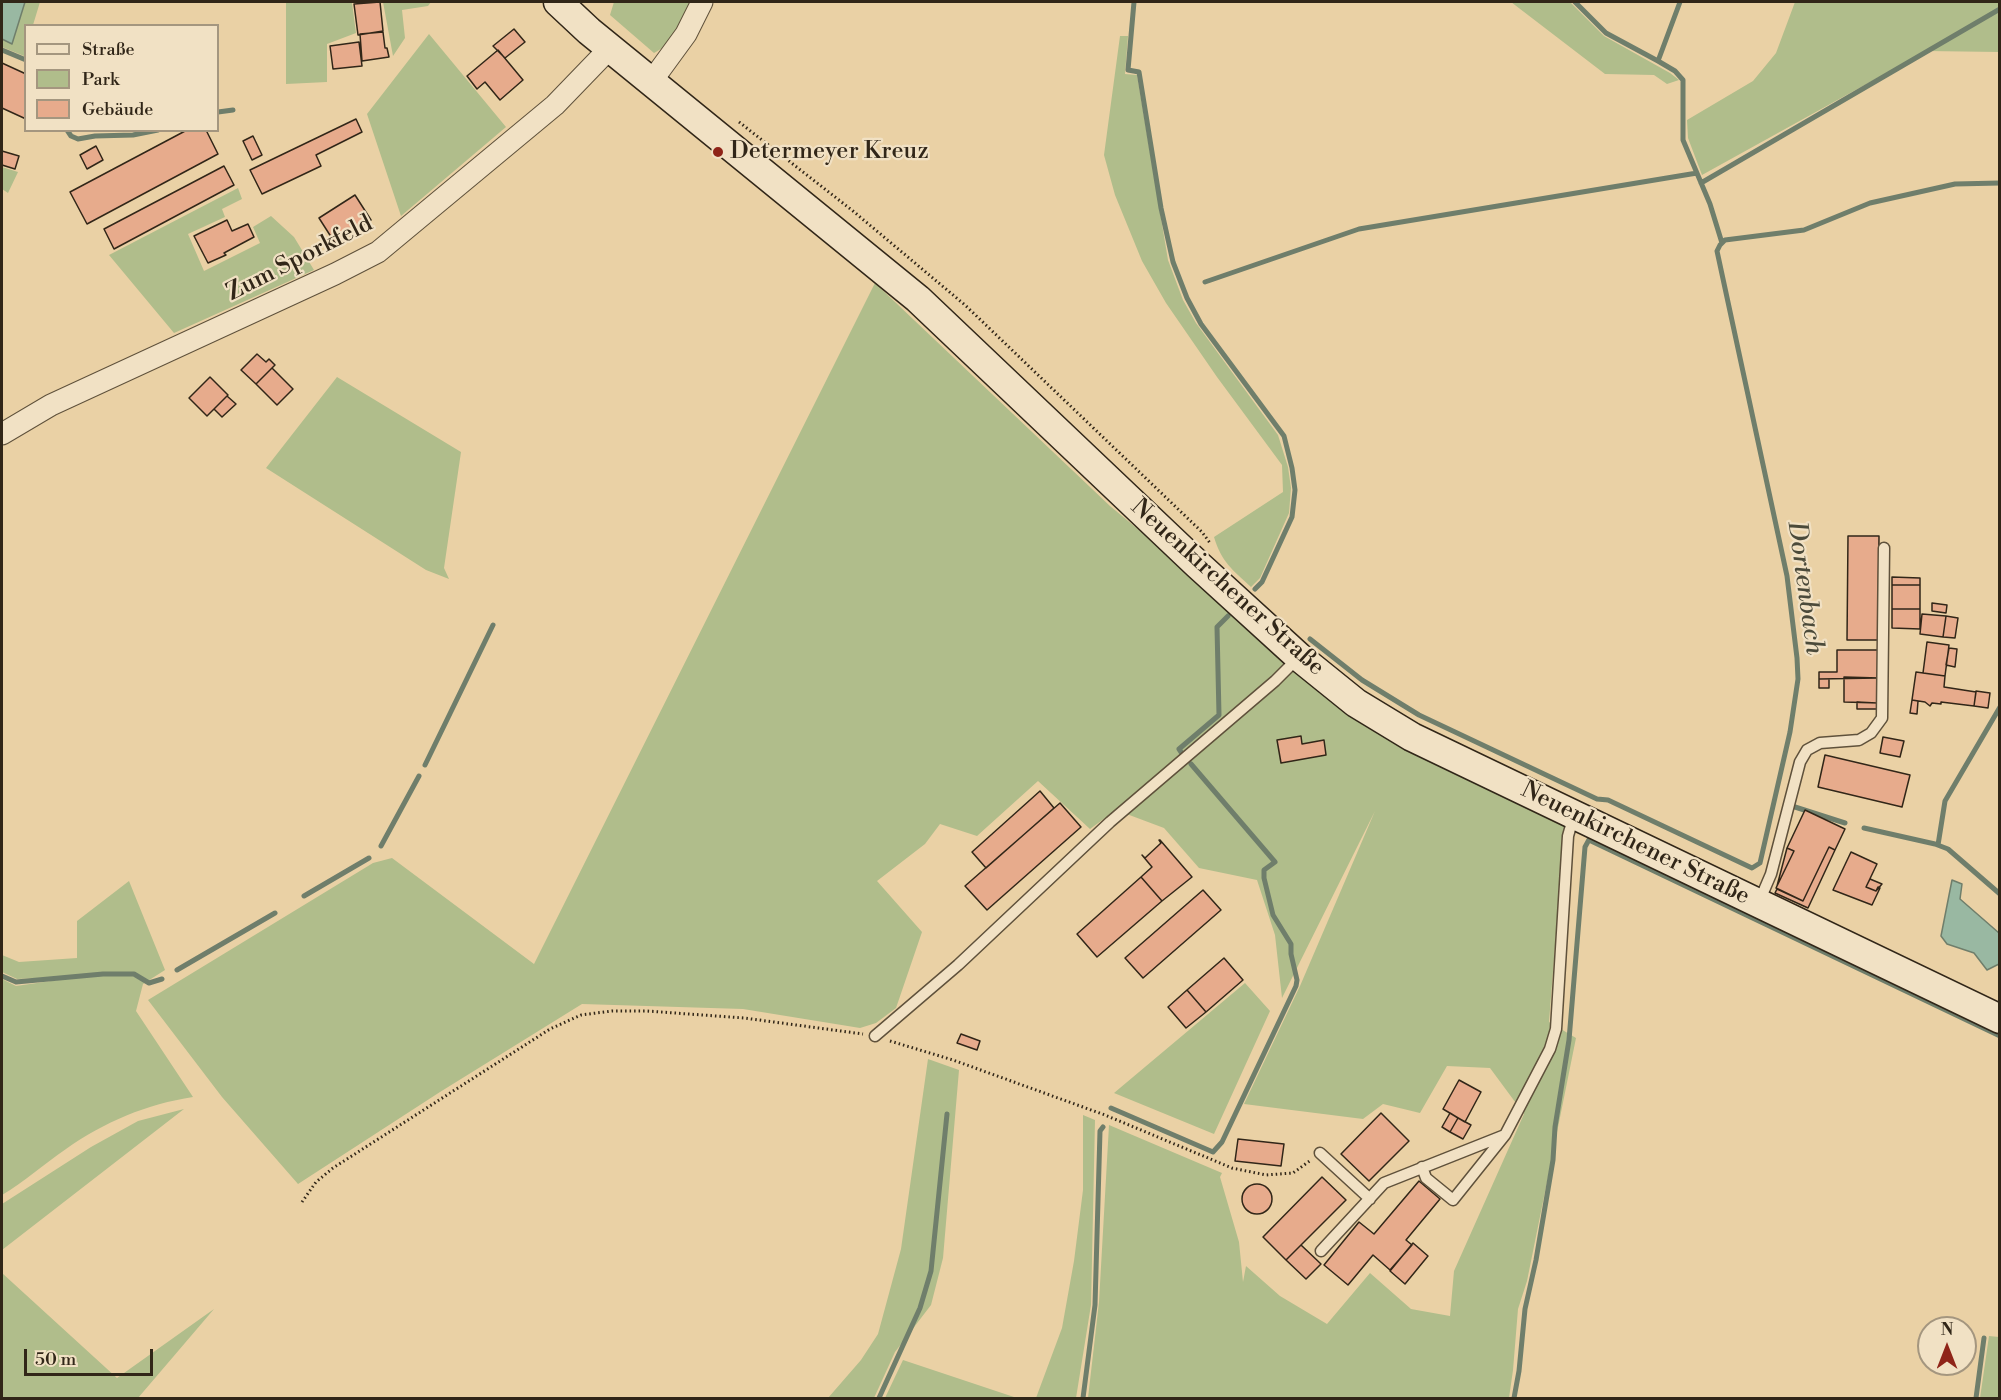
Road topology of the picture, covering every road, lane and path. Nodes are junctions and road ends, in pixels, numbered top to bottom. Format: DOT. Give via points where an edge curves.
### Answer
graph roads {
  1 [pos="558,2"];
  2 [pos="702,2"];
  3 [pos="610,48"];
  4 [pos="651,82"];
  5 [pos="736,120"];
  6 [pos="2,434"];
  7 [pos="1884,548"];
  8 [pos="1212,549"];
  9 [pos="1299,657"];
  10 [pos="1575,814"];
  11 [pos="1758,904"];
  12 [pos="2000,1019"];
  13 [pos="875,1036"];
  14 [pos="1505,1135"];
  15 [pos="1320,1153"];
  16 [pos="1422,1167"];
  17 [pos="1370,1198"];
  18 [pos="302,1202"];
  19 [pos="1321,1251"];
  1 -- 3 [label="street, Neuenkirchener Straße"];
  2 -- 4 [label="street" via="686,34"];
  3 -- 4 [label="street, Neuenkirchener Straße"];
  3 -- 6 [label="street, Zum Sporkfeld" via="555,105 378,252 51,405"];
  4 -- 9 [label="street, Neuenkirchener Straße" via="918,299"];
  5 -- 8 [label="path" via="965,304 1202,532"];
  7 -- 11 [label="lane" via="1882,718 1871,733 1859,740 1820,742 1807,750 1800,762 1771,874"];
  9 -- 10 [label="street, Neuenkirchener Straße" via="1356,704 1412,737"];
  9 -- 13 [label="lane"];
  10 -- 11 [label="street, Neuenkirchener Straße"];
  10 -- 14 [label="lane" via="1568,837 1556,1029 1550,1049"];
  11 -- 12 [label="street, Neuenkirchener Straße"];
  13 -- 15 [label="path" via="1105,1115 1232,1168 1266,1175 1293,1173"];
  13 -- 18 [label="path" via="744,1018 646,1011 580,1015 550,1029 333,1168 316,1182"];
  14 -- 16 [label="lane"];
  14 -- 16 [label="lane" via="1453,1200 1426,1178"];
  15 -- 17 [label="lane"];
  16 -- 17 [label="lane" via="1384,1183"];
  17 -- 19 [label="lane"];
}
